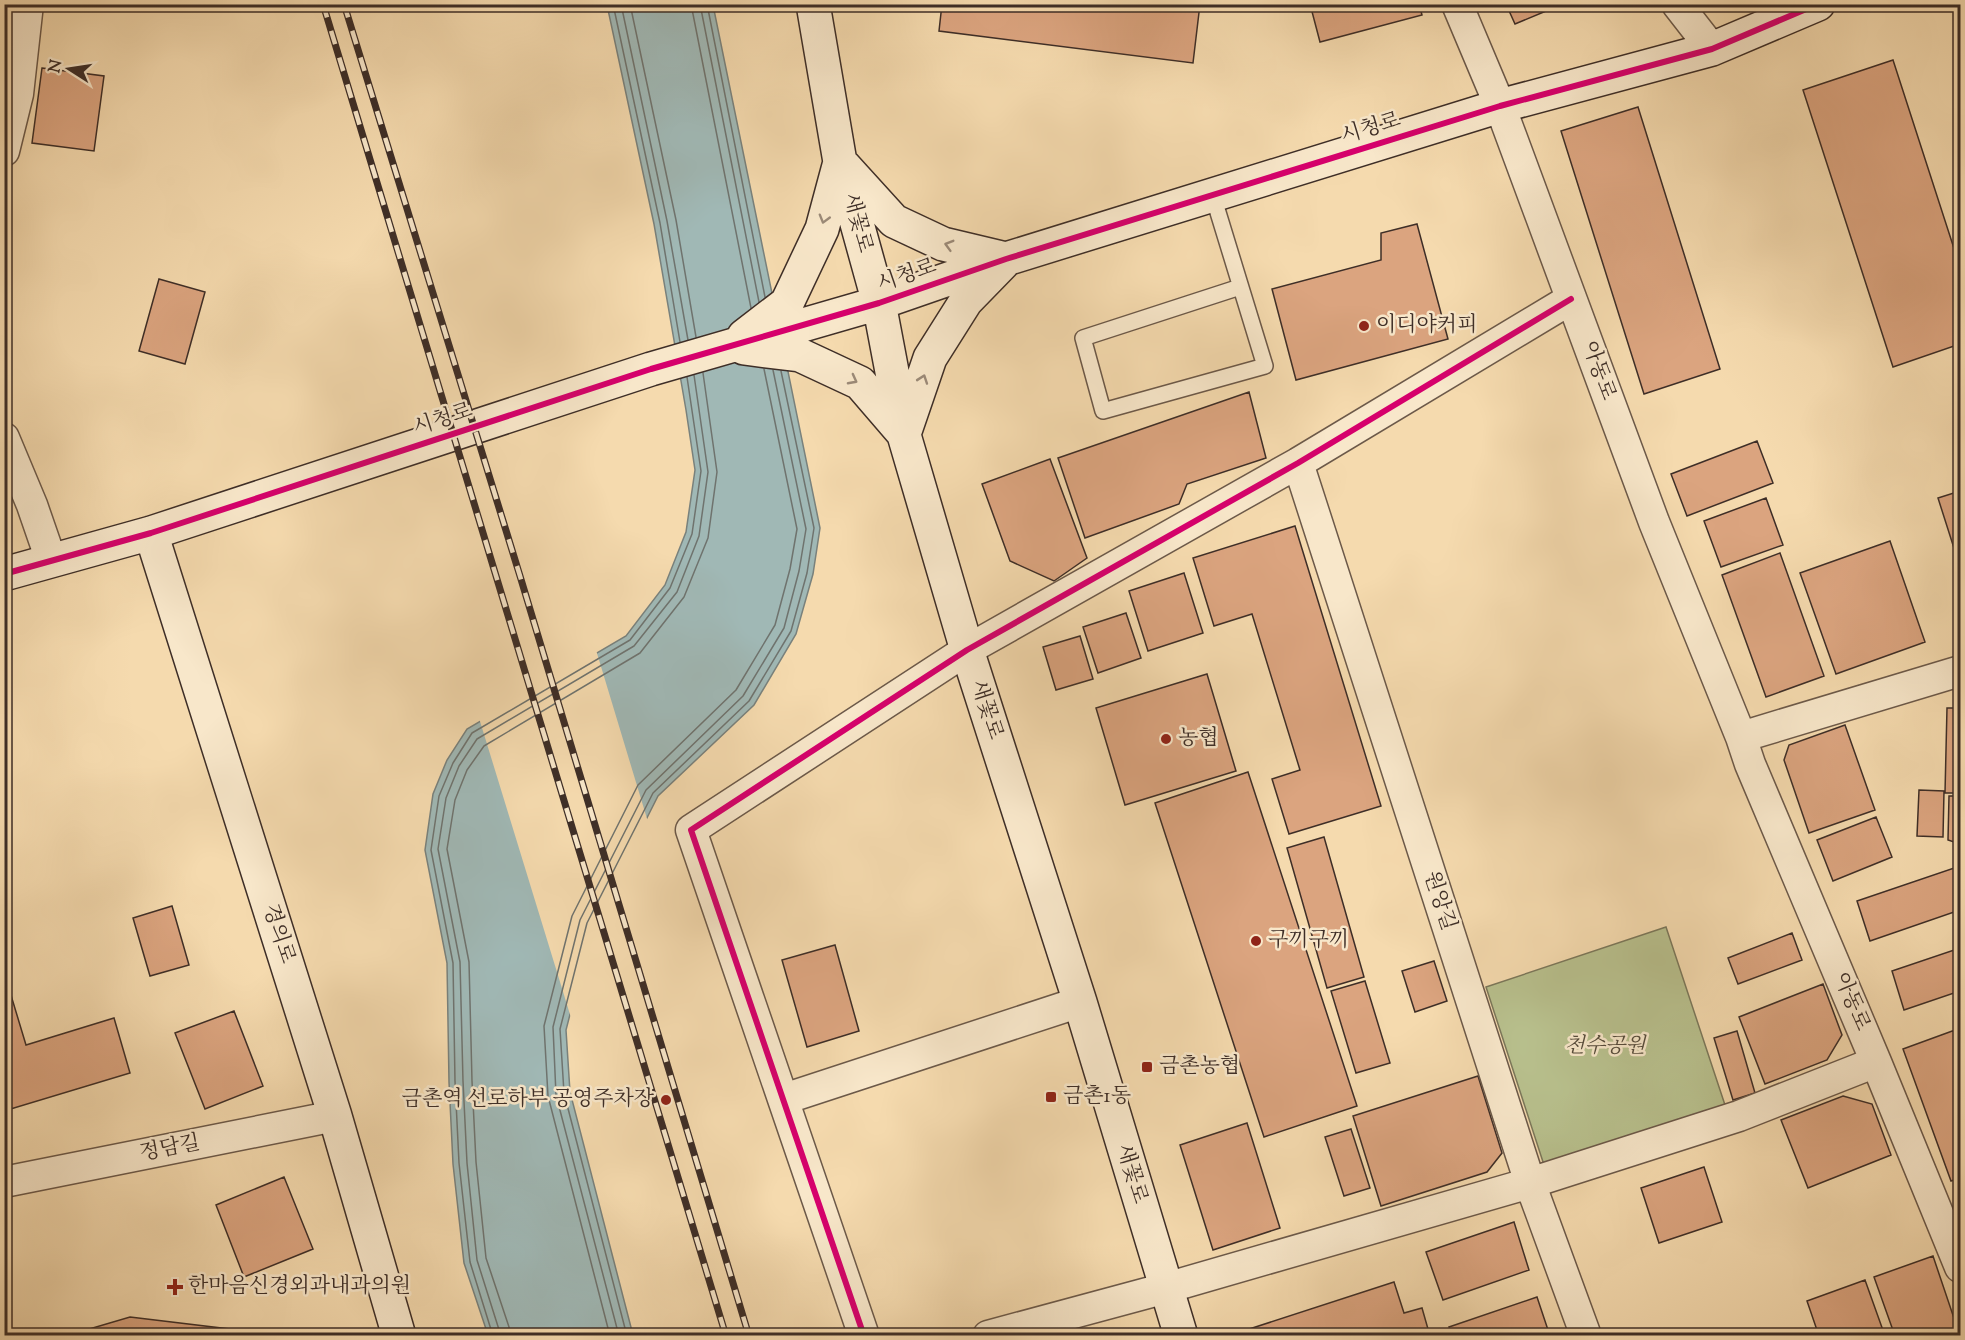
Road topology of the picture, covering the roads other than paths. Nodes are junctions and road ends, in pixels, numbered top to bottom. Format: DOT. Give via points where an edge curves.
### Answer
graph roads {
  1 [pos="28,4"];
  2 [pos="813,4"];
  3 [pos="1457,4"];
  4 [pos="1677,4"];
  5 [pos="1818,4"];
  6 [pos="1712,49"];
  7 [pos="1500,106"];
  8 [pos="4,151"];
  9 [pos="840,162"];
  10 [pos="1213,196"];
  11 [pos="1006,259"];
  12 [pos="1240,287"];
  13 [pos="1571,299"];
  14 [pos="879,303"];
  15 [pos="794,329"];
  16 [pos="904,435"];
  17 [pos="4,438"];
  18 [pos="1298,463"];
  19 [pos="151,533"];
  20 [pos="51,560"];
  21 [pos="4,574"];
  22 [pos="967,650"];
  23 [pos="1960,671"];
  24 [pos="1741,737"];
  25 [pos="1080,1002"];
  26 [pos="1876,1062"];
  27 [pos="784,1099"];
  28 [pos="336,1116"];
  29 [pos="4,1182"];
  30 [pos="1530,1183"];
  31 [pos="1960,1267"];
  32 [pos="1166,1288"];
  33 [pos="399,1335"];
  34 [pos="864,1335"];
  35 [pos="988,1335"];
  36 [pos="1181,1335"];
  37 [pos="1586,1335"];
  1 -- 8 [label="street" via="18,94"];
  2 -- 9 [label="street, 새꽃로"];
  3 -- 7 [label="street, 아동로"];
  4 -- 6 [label="street"];
  5 -- 6 [label="street, 시청로"];
  6 -- 7 [label="street, 시청로"];
  7 -- 10 [label="street, 시청로"];
  7 -- 13 [label="street, 아동로"];
  11 -- 9 [label="street, one-way" via="943,244 894,221"];
  9 -- 14 [label="street, 새꽃로"];
  9 -- 15 [label="street, one-way"];
  10 -- 11 [label="street, 시청로"];
  10 -- 12 [label="lane"];
  11 -- 14 [label="street, 시청로"];
  16 -- 11 [label="street, one-way" via="930,358 966,301"];
  12 -- 12 [label="lane" via="1264,366 1103,411 1083,338"];
  13 -- 18 [label="street"];
  13 -- 24 [label="street, 아동로" via="1654,522"];
  14 -- 15 [label="street, 시청로"];
  14 -- 16 [label="street, 새꽃로"];
  15 -- 16 [label="street, one-way" via="860,383"];
  15 -- 19 [label="street, 시청로" via="651,369"];
  16 -- 22 [label="street, 새꽃로"];
  17 -- 20 [label="street"];
  18 -- 22 [label="street"];
  18 -- 30 [label="street, 원앙길"];
  19 -- 20 [label="street, 시청로"];
  19 -- 28 [label="street, 경의로"];
  20 -- 21 [label="street, 시청로"];
  22 -- 25 [label="street, 새꽃로"];
  22 -- 27 [label="street" via="691,830"];
  23 -- 24 [label="street"];
  24 -- 26 [label="street, 아동로"];
  25 -- 27 [label="street"];
  25 -- 32 [label="street, 새꽃로"];
  26 -- 30 [label="street" via="1739,1116"];
  26 -- 31 [label="street, 아동로"];
  27 -- 34 [label="street"];
  28 -- 29 [label="street, 정담길"];
  28 -- 33 [label="street, 경의로"];
  30 -- 32 [label="street"];
  30 -- 37 [label="street, 원앙길"];
  32 -- 35 [label="street"];
  32 -- 36 [label="street, 새꽃로"];
}
